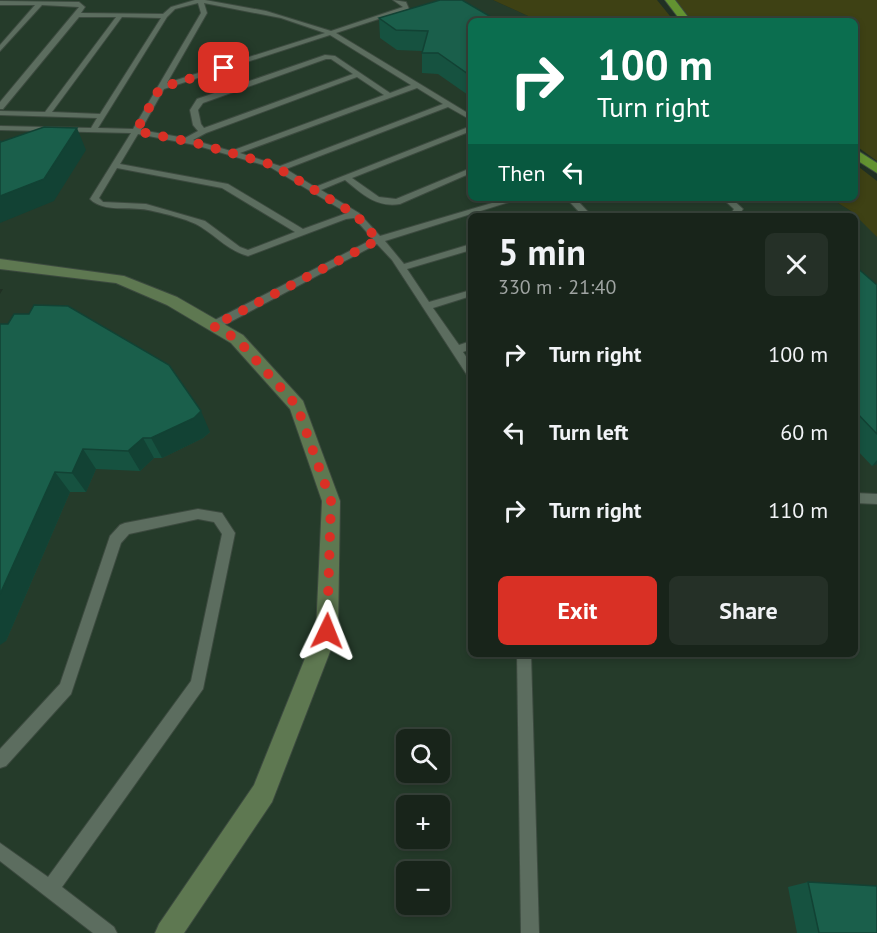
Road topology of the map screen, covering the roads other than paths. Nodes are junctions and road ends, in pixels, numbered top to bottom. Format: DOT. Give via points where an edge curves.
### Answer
graph roads {
  1 [pos="396,0"];
  2 [pos="670,0"];
  3 [pos="201,1"];
  4 [pos="0,3"];
  5 [pos="40,3"];
  6 [pos="77,15"];
  7 [pos="121,15"];
  8 [pos="165,16"];
  9 [pos="684,18"];
  10 [pos="331,33"];
  11 [pos="0,49"];
  12 [pos="358,74"];
  13 [pos="418,85"];
  14 [pos="160,88"];
  15 [pos="390,96"];
  16 [pos="449,104"];
  17 [pos="0,107"];
  18 [pos="0,113"];
  19 [pos="47,114"];
  20 [pos="102,116"];
  21 [pos="468,116"];
  22 [pos="0,128"];
  23 [pos="468,129"];
  24 [pos="93,130"];
  25 [pos="136,131"];
  26 [pos="203,131"];
  27 [pos="186,141"];
  28 [pos="232,153"];
  29 [pos="858,155"];
  30 [pos="114,165"];
  31 [pos="280,169"];
  32 [pos="877,169"];
  33 [pos="468,171"];
  34 [pos="346,177"];
  35 [pos="315,190"];
  36 [pos="508,201"];
  37 [pos="572,201"];
  38 [pos="730,201"];
  39 [pos="468,213"];
  40 [pos="468,213"];
  41 [pos="581,213"];
  42 [pos="736,213"];
  43 [pos="356,215"];
  44 [pos="302,232"];
  45 [pos="378,240"];
  46 [pos="468,249"];
  47 [pos="0,264"];
  48 [pos="401,268"];
  49 [pos="468,294"];
  50 [pos="427,306"];
  51 [pos="213,326"];
  52 [pos="468,346"];
  53 [pos="456,350"];
  54 [pos="468,368"];
  55 [pos="858,498"];
  56 [pos="877,499"];
  57 [pos="524,657"];
  58 [pos="0,760"];
  59 [pos="0,851"];
  60 [pos="50,889"];
  61 [pos="108,933"];
  62 [pos="168,933"];
  63 [pos="530,933"];
  1 -- 10 [label="lane" via="407,8"];
  2 -- 9 [label="highway"];
  3 -- 8 [label="lane" via="173,9"];
  3 -- 10 [label="lane" via="300,20"];
  3 -- 14 [label="lane" via="204,13"];
  4 -- 5 [label="lane"];
  5 -- 6 [label="lane" via="79,4"];
  5 -- 11 [label="lane"];
  6 -- 7 [label="lane"];
  6 -- 17 [label="lane"];
  7 -- 8 [label="lane"];
  7 -- 19 [label="lane"];
  8 -- 20 [label="lane"];
  10 -- 13 [label="lane"];
  10 -- 14 [label="lane"];
  12 -- 15 [label="lane"];
  12 -- 26 [label="lane"];
  12 -- 26 [label="lane" via="333,57 325,57 200,101 194,110 197,125"];
  13 -- 15 [label="lane"];
  13 -- 16 [label="lane"];
  14 -- 25 [label="lane"];
  15 -- 28 [label="lane"];
  16 -- 21 [label="lane"];
  16 -- 31 [label="lane"];
  18 -- 19 [label="lane"];
  19 -- 20 [label="lane"];
  20 -- 24 [label="lane"];
  22 -- 24 [label="lane"];
  23 -- 34 [label="lane"];
  24 -- 25 [label="lane"];
  25 -- 27 [label="lane"];
  25 -- 30 [label="lane"];
  26 -- 27 [label="lane"];
  27 -- 28 [label="lane"];
  28 -- 31 [label="lane"];
  29 -- 32 [label="highway"];
  30 -- 44 [label="lane" via="225,186"];
  30 -- 44 [label="lane" via="97,190 94,199 101,204 146,207 202,223 248,253"];
  31 -- 35 [label="lane"];
  33 -- 34 [label="lane" via="387,204"];
  34 -- 35 [label="lane"];
  35 -- 43 [label="lane"];
  36 -- 39 [label="lane"];
  37 -- 41 [label="lane"];
  38 -- 42 [label="lane" via="739,209"];
  40 -- 45 [label="lane"];
  43 -- 44 [label="lane"];
  43 -- 45 [label="lane"];
  45 -- 48 [label="lane"];
  45 -- 51 [label="lane"];
  46 -- 48 [label="lane"];
  47 -- 51 [label="street" via="119,279 172,301"];
  48 -- 50 [label="lane"];
  49 -- 50 [label="lane"];
  50 -- 53 [label="lane"];
  51 -- 62 [label="street" via="237,339 297,406 331,501 327,631 263,794"];
  52 -- 53 [label="lane"];
  53 -- 54 [label="lane"];
  55 -- 56 [label="lane"];
  57 -- 63 [label="lane"];
  58 -- 60 [label="lane" via="66,689 115,540 125,529 198,514 218,517 229,533 198,684"];
  59 -- 60 [label="lane"];
  60 -- 61 [label="lane"];
}
